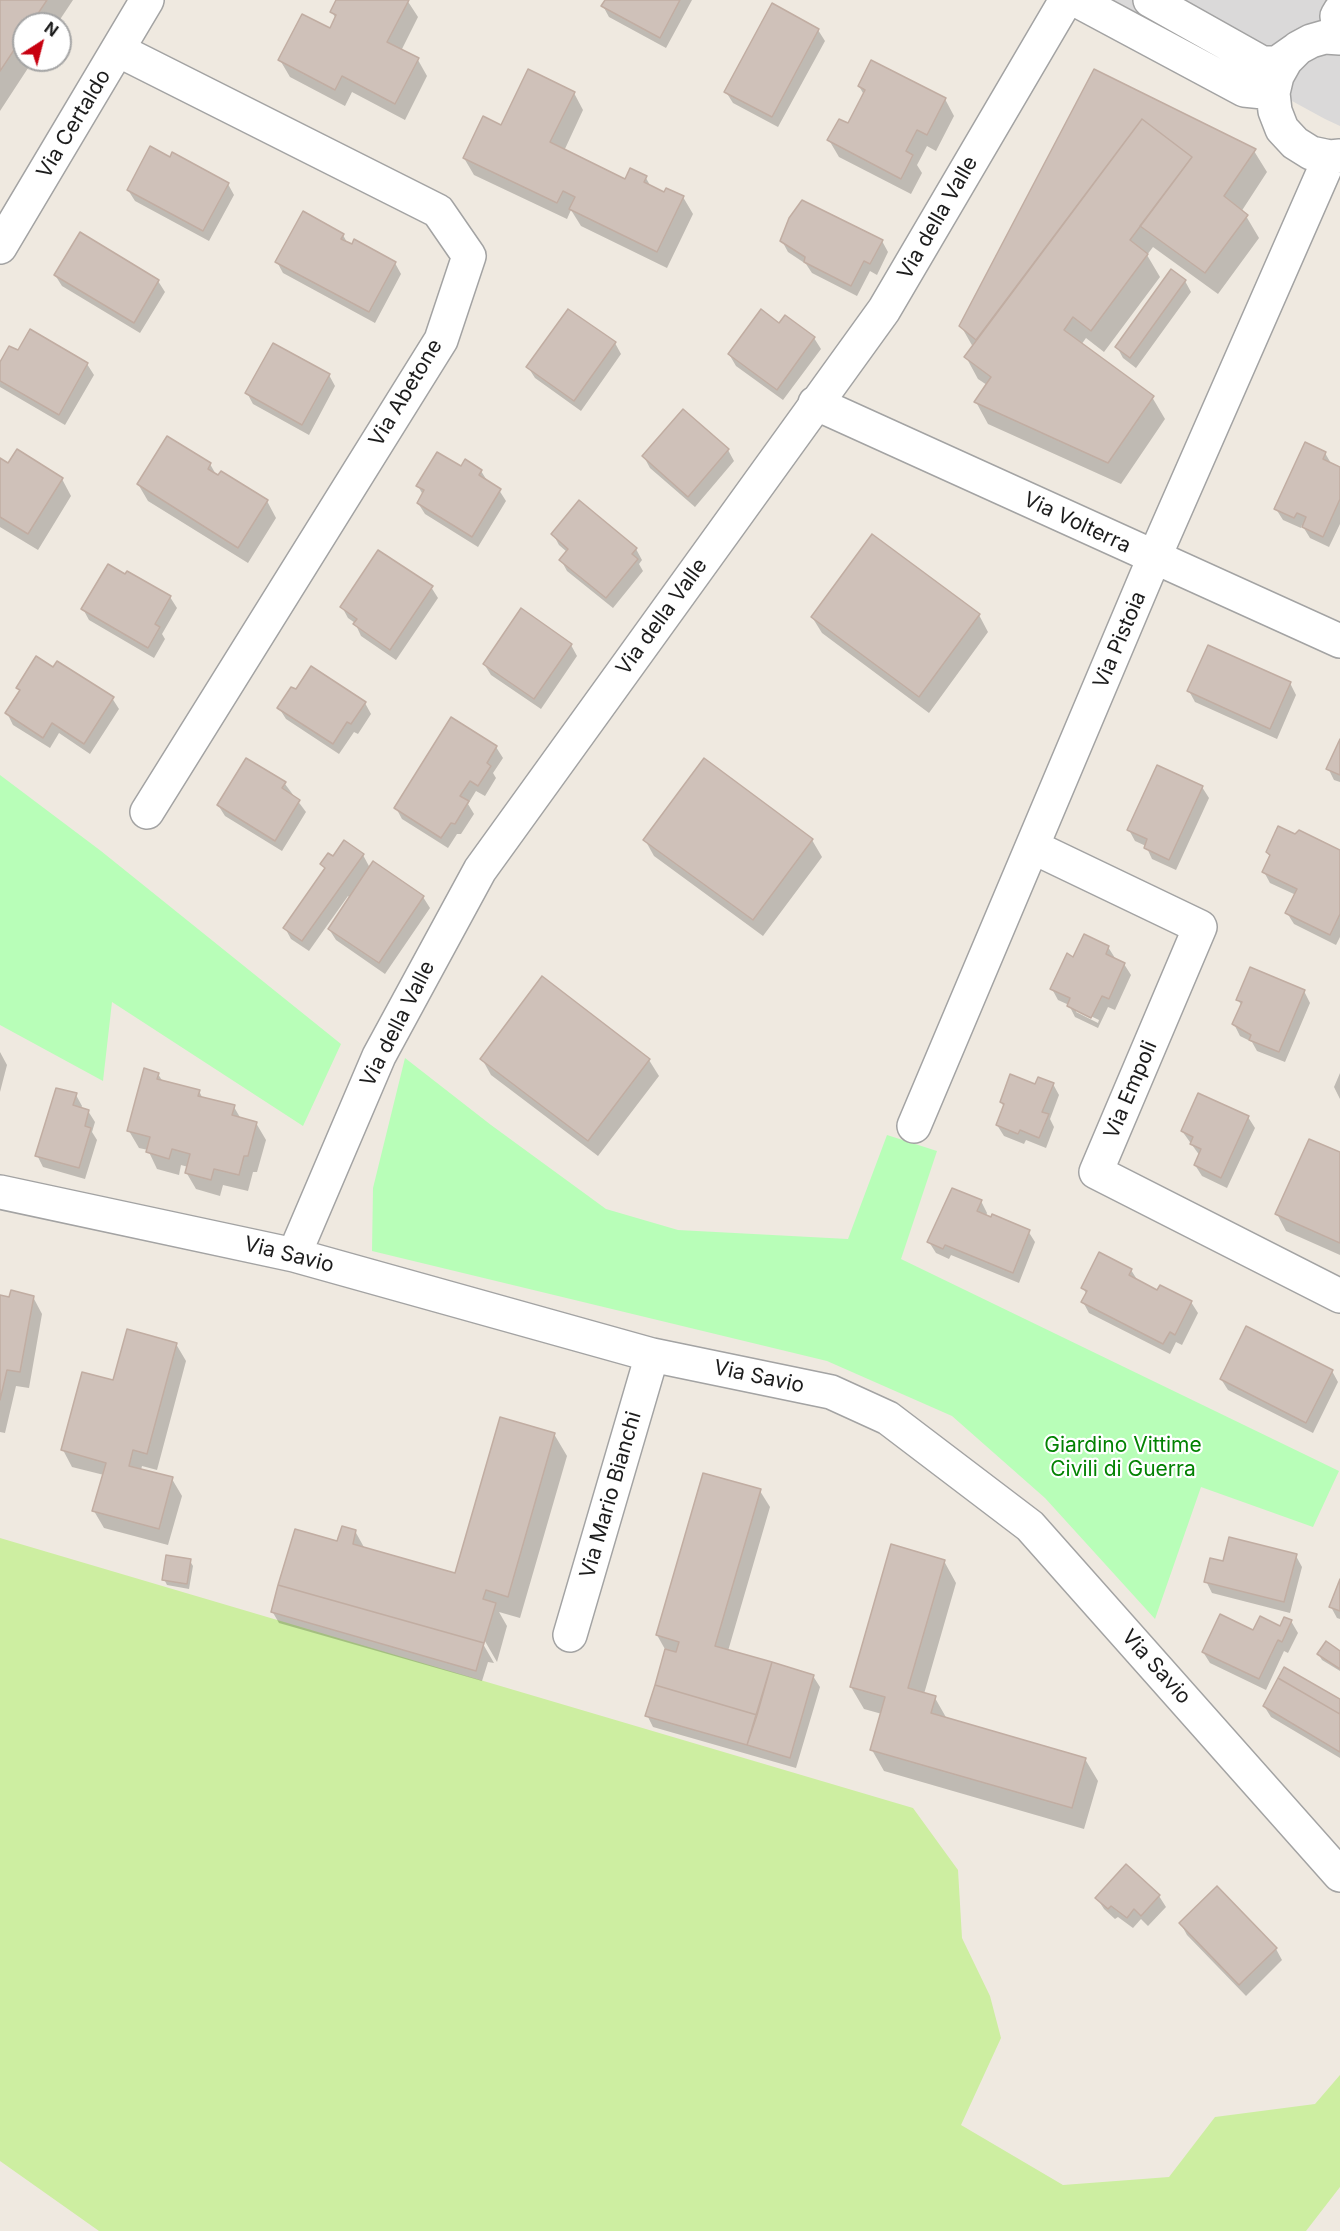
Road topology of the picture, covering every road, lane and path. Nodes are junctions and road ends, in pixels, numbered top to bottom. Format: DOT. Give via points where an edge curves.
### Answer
graph roads {
  1 [pos="147,0"];
  2 [pos="1066,0"];
  3 [pos="1076,0"];
  4 [pos="1150,0"];
  5 [pos="1340,11"];
  6 [pos="1340,38"];
  7 [pos="1298,48"];
  8 [pos="118,50"];
  9 [pos="1273,93"];
  10 [pos="1335,156"];
  11 [pos="0,247"];
  12 [pos="815,404"];
  13 [pos="1154,558"];
  14 [pos="1340,641"];
  15 [pos="147,812"];
  16 [pos="1033,847"];
  17 [pos="914,1126"];
  18 [pos="0,1192"];
  19 [pos="294,1255"];
  20 [pos="1340,1296"];
  21 [pos="652,1355"];
  22 [pos="570,1635"];
  23 [pos="1340,1875"];
  1 -- 8 [label="street, Via Certaldo"];
  2 -- 12 [label="street, Via della Valle" via="884,310"];
  3 -- 9 [label="street" via="1244,90"];
  4 -- 7 [label="street" via="1262,63 1277,63"];
  5 -- 6 [label="street"];
  6 -- 7 [label="street" via="1325,37"];
  7 -- 9 [label="street" via="1276,76"];
  8 -- 11 [label="street, Via Certaldo"];
  8 -- 15 [label="street, Via Abetone" via="438,211 469,256 441,339"];
  9 -- 10 [label="street" via="1282,129 1295,143 1311,153"];
  10 -- 13 [label="street, Via Pistoia"];
  12 -- 13 [label="street, Via Volterra"];
  12 -- 19 [label="street, Via della Valle" via="480,870 379,1056"];
  13 -- 14 [label="street, Via Volterra"];
  13 -- 16 [label="street, Via Pistoia"];
  16 -- 17 [label="street, Via Pistoia"];
  16 -- 20 [label="street, Via Empoli" via="1200,927 1096,1172"];
  18 -- 19 [label="street, Via Savio"];
  19 -- 21 [label="street, Via Savio"];
  21 -- 22 [label="street, Via Mario Bianchi"];
  21 -- 23 [label="street, Via Savio" via="831,1392 888,1418 1030,1526"];
}
